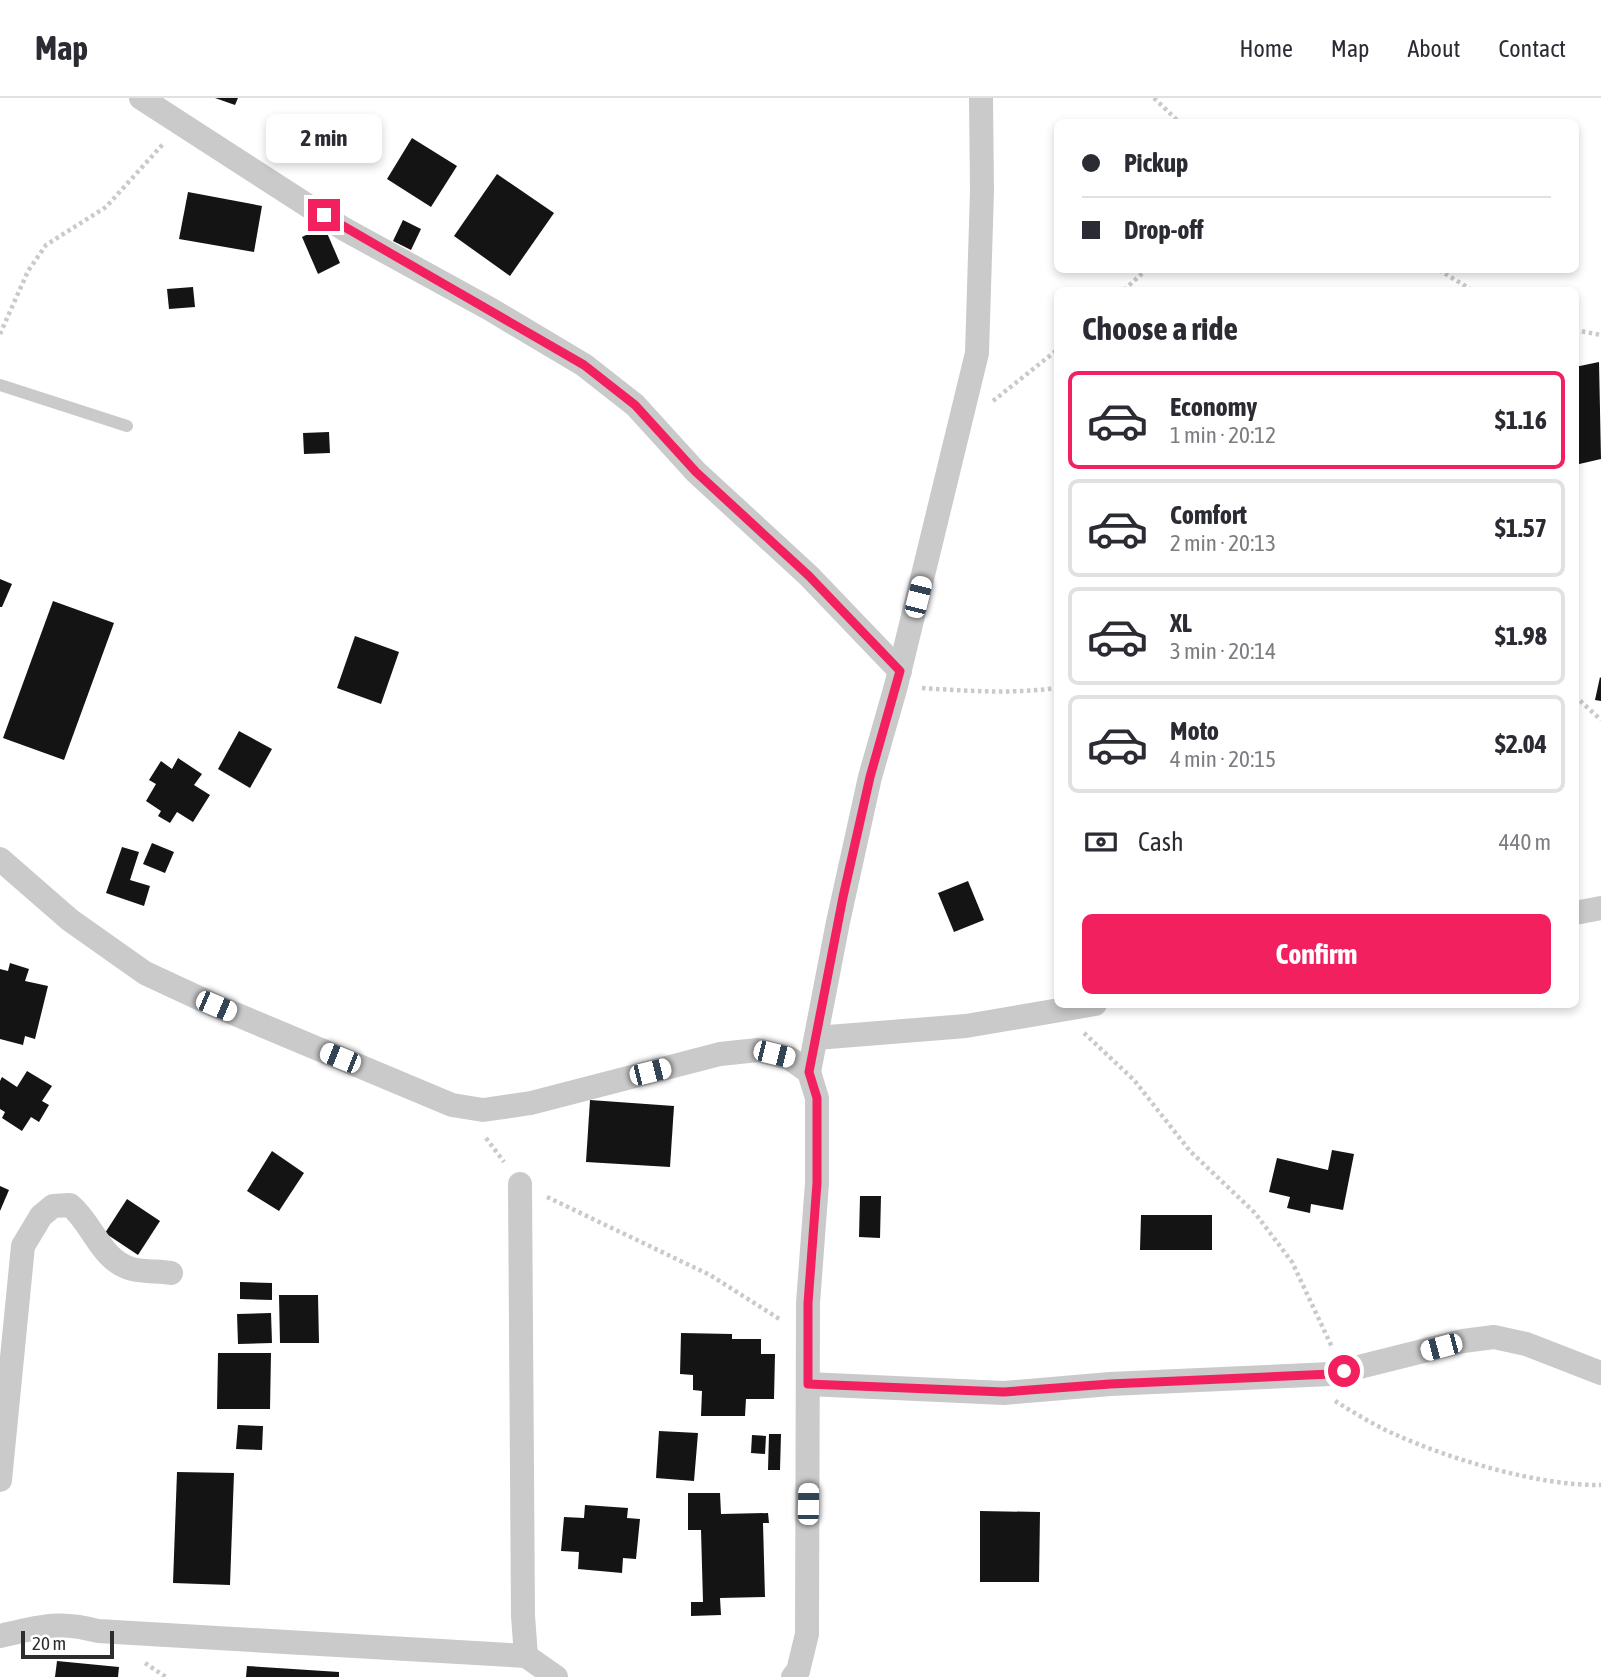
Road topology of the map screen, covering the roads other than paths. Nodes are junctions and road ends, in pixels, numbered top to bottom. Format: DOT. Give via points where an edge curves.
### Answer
graph roads {
  1 [pos="141,98"];
  2 [pos="981,98"];
  3 [pos="0,385"];
  4 [pos="127,426"];
  5 [pos="898,679"];
  6 [pos="0,859"];
  7 [pos="1601,908"];
  8 [pos="1579,912"];
  9 [pos="1076,1008"];
  10 [pos="816,1038"];
  11 [pos="809,1072"];
  12 [pos="520,1184"];
  13 [pos="23,1246"];
  14 [pos="171,1273"];
  15 [pos="0,1284"];
  16 [pos="1601,1373"];
  17 [pos="808,1384"];
  18 [pos="0,1479"];
  19 [pos="0,1636"];
  20 [pos="526,1656"];
  21 [pos="556,1677"];
  22 [pos="793,1677"];
  1 -- 5 [label="street" via="344,229 584,365 635,405 696,472 809,576"];
  2 -- 5 [label="street" via="977,353"];
  3 -- 4 [label="lane"];
  5 -- 10 [label="street" via="864,803"];
  6 -- 11 [label="street" via="71,920 145,973 452,1105 483,1110 531,1103 720,1054 758,1050 789,1058"];
  7 -- 8 [label="street"];
  9 -- 10 [label="street" via="966,1026"];
  10 -- 11 [label="street"];
  11 -- 17 [label="street" via="817,1098 817,1183 808,1303"];
  12 -- 20 [label="street"];
  13 -- 14 [label="street" via="41,1216 53,1206 71,1205 118,1263"];
  13 -- 15 [label="street"];
  13 -- 18 [label="street"];
  16 -- 17 [label="street" via="1526,1344 1494,1337 1331,1374 1004,1392"];
  17 -- 22 [label="street" via="807,1634"];
  19 -- 20 [label="street" via="75,1624 98,1631"];
  20 -- 21 [label="street"];
}
